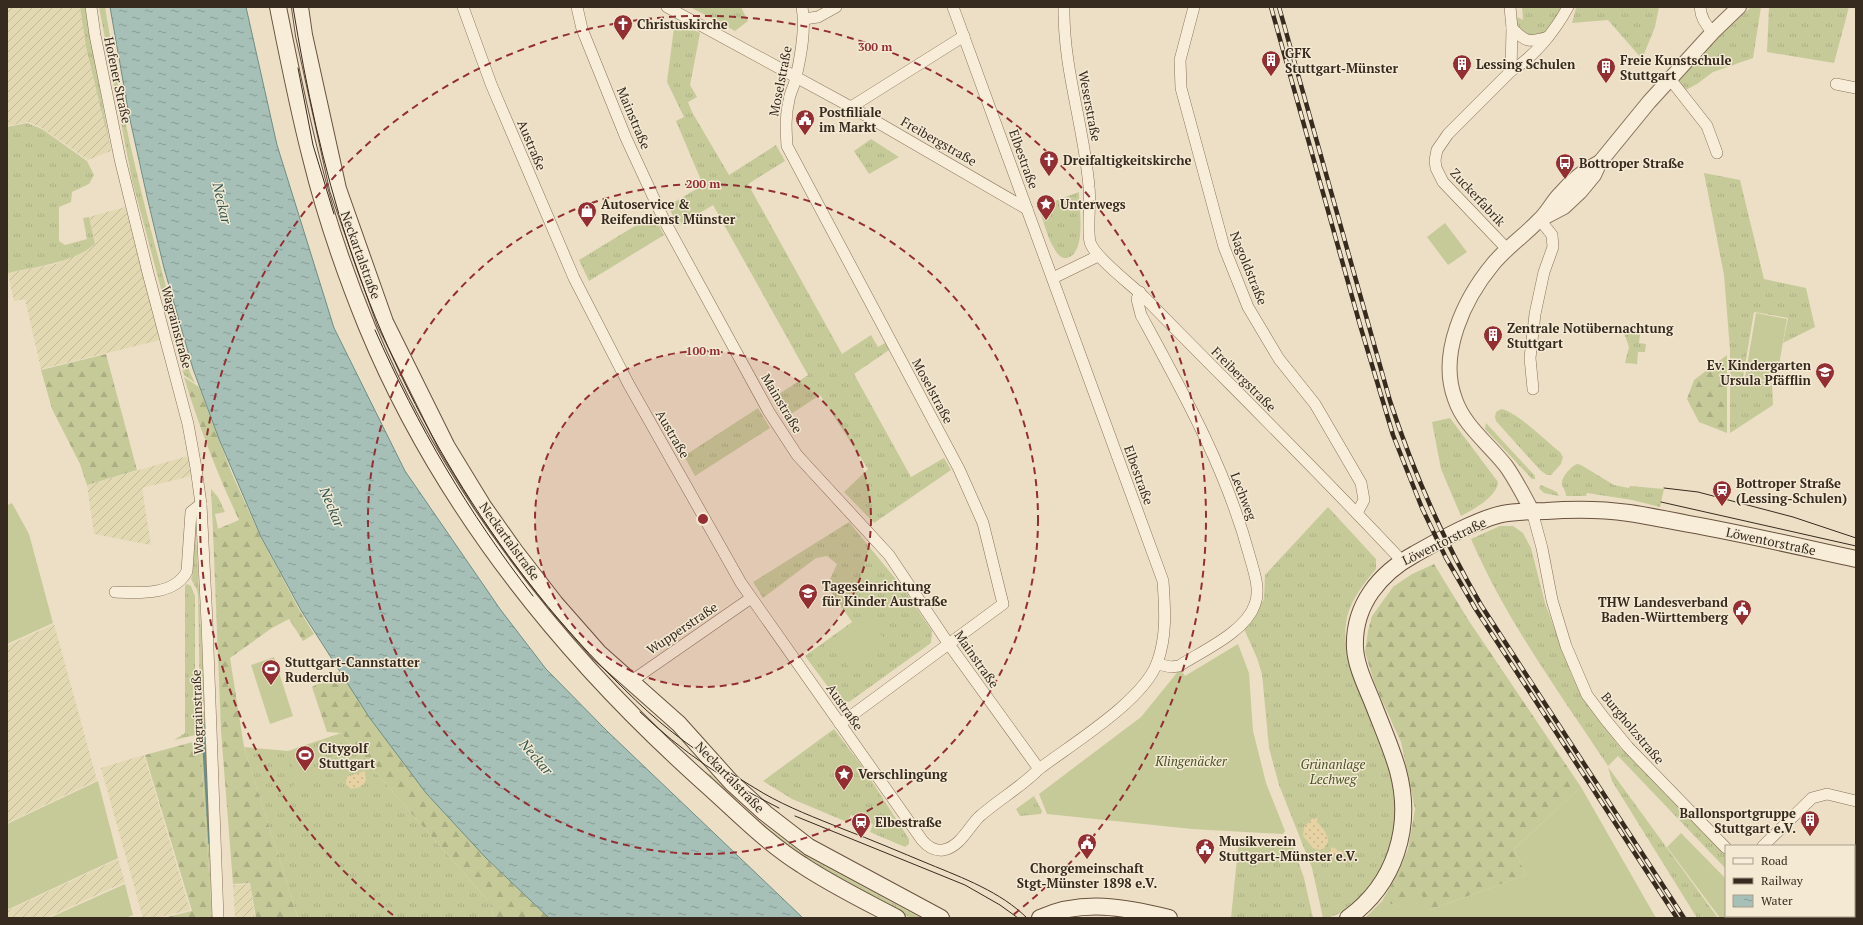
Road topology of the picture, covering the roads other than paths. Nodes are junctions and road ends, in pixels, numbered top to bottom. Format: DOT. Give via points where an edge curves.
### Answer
graph roads {
  1 [pos="91,7"];
  2 [pos="278,7"];
  3 [pos="300,7"];
  4 [pos="463,7"];
  5 [pos="577,7"];
  6 [pos="667,7"];
  7 [pos="802,7"];
  8 [pos="836,7"];
  9 [pos="954,7"];
  10 [pos="1064,7"];
  11 [pos="1194,7"];
  12 [pos="1510,7"];
  13 [pos="1568,7"];
  14 [pos="1700,7"];
  15 [pos="1739,7"];
  16 [pos="804,20"];
  17 [pos="1512,28"];
  18 [pos="1713,32"];
  19 [pos="964,36"];
  20 [pos="1548,37"];
  21 [pos="1511,71"];
  22 [pos="796,78"];
  23 [pos="1670,79"];
  24 [pos="1836,84"];
  25 [pos="1856,88"];
  26 [pos="851,107"];
  27 [pos="1717,153"];
  28 [pos="120,159"];
  29 [pos="1027,209"];
  30 [pos="1540,220"];
  31 [pos="1507,249"];
  32 [pos="1098,256"];
  33 [pos="1053,278"];
  34 [pos="1140,292"];
  35 [pos="1533,389"];
  36 [pos="201,504"];
  37 [pos="1532,511"];
  38 [pos="1357,513"];
  39 [pos="1856,559"];
  40 [pos="1402,561"];
  41 [pos="115,592"];
  42 [pos="751,598"];
  43 [pos="948,643"];
  44 [pos="1157,664"];
  45 [pos="630,682"];
  46 [pos="840,724"];
  47 [pos="1039,769"];
  48 [pos="1856,801"];
  49 [pos="922,840"];
  50 [pos="1764,845"];
  51 [pos="1725,847"];
  52 [pos="1042,917"];
  53 [pos="218,918"];
  54 [pos="897,918"];
  55 [pos="941,918"];
  56 [pos="1169,918"];
  57 [pos="1348,918"];
  1 -- 28 [label="street, Hofener Straße"];
  2 -- 54 [label="main road, Neckartalstraße" via="311,160 348,278 368,329 402,402 467,516 500,562 585,665 690,770 764,836 800,864"];
  3 -- 45 [label="main road, Neckartalstraße" via="338,189 385,322 423,400 483,506 514,550 555,603 599,653"];
  4 -- 42 [label="street, Austraße" via="491,84 574,278 628,383"];
  5 -- 43 [label="street, Mainstraße" via="582,29 624,132 664,220 769,412 797,455 890,555"];
  6 -- 22 [label="street, Freibergstraße"];
  7 -- 16 [label="street, Moselstraße"];
  8 -- 16 [label="street" via="818,17"];
  9 -- 19 [label="street, Elbestraße"];
  10 -- 32 [label="street, Weserstraße" via="1068,69 1084,143 1090,188 1090,242"];
  11 -- 38 [label="street, Nagoldstraße" via="1180,60 1180,88 1224,246 1248,307 1279,359 1315,404 1361,483 1364,500"];
  12 -- 17 [label="street"];
  13 -- 20 [label="street, Zuckerfabrik"];
  14 -- 18 [label="street" via="1705,23"];
  15 -- 18 [label="street"];
  16 -- 22 [label="street, Moselstraße"];
  17 -- 20 [label="street" via="1523,40 1532,41"];
  17 -- 21 [label="street"];
  18 -- 23 [label="street"];
  19 -- 26 [label="street"];
  19 -- 29 [label="street, Elbestraße"];
  20 -- 21 [label="street, Zuckerfabrik" via="1520,66"];
  21 -- 31 [label="street, Zuckerfabrik" via="1448,134 1437,150 1435,160 1443,182"];
  22 -- 26 [label="street, Freibergstraße"];
  22 -- 43 [label="street, Moselstraße" via="785,124 787,146 959,469 983,524 1003,604"];
  23 -- 27 [label="street" via="1707,126"];
  23 -- 30 [label="street" via="1600,162 1594,175 1570,203"];
  24 -- 25 [label="street"];
  26 -- 29 [label="street, Freibergstraße"];
  28 -- 36 [label="street, Wagrainstraße" via="188,424"];
  29 -- 33 [label="street, Elbestraße"];
  30 -- 31 [label="street"];
  30 -- 35 [label="street" via="1552,235 1553,247 1544,272 1535,314 1530,358"];
  31 -- 37 [label="street" via="1470,297 1451,350 1450,378 1454,398 1463,417 1506,466"];
  32 -- 33 [label="street"];
  32 -- 34 [label="street, Freibergstraße"];
  33 -- 44 [label="street, Elbestraße" via="1163,581 1166,613"];
  34 -- 38 [label="street, Freibergstraße"];
  34 -- 44 [label="street, Lechweg" via="1137,299 1141,315 1192,409 1218,466 1241,526 1258,595 1252,612 1230,634 1178,666"];
  36 -- 41 [label="street" via="191,512 187,571 184,578 152,593"];
  36 -- 53 [label="street, Wagrainstraße"];
  37 -- 39 [label="main road, Löwentorstraße" via="1573,509 1629,513"];
  37 -- 40 [label="main road, Löwentorstraße" via="1494,517"];
  37 -- 51 [label="street, Burgholzstraße" via="1552,600 1566,646 1587,695 1628,747"];
  38 -- 40 [label="street, Freibergstraße"];
  40 -- 57 [label="main road, Löwentorstraße" via="1383,576 1366,599 1359,615 1355,649 1398,771 1404,815 1401,839 1394,862 1384,881 1372,897"];
  42 -- 45 [label="street, Wupperstraße"];
  42 -- 46 [label="street, Austraße"];
  43 -- 46 [label="street, Moselstraße"];
  43 -- 47 [label="street, Mainstraße"];
  44 -- 47 [label="street, Elbestraße" via="1146,682 1123,706"];
  45 -- 55 [label="main road, Neckartalstraße" via="679,724 731,782 765,813 810,846"];
  46 -- 49 [label="street, Austraße"];
  47 -- 49 [label="street, Elbestraße" via="979,817 957,843 943,850 929,848"];
  48 -- 50 [label="street" via="1827,794 1812,798"];
  52 -- 56 [label="main road" via="1080,907 1097,906 1129,909"];
}
